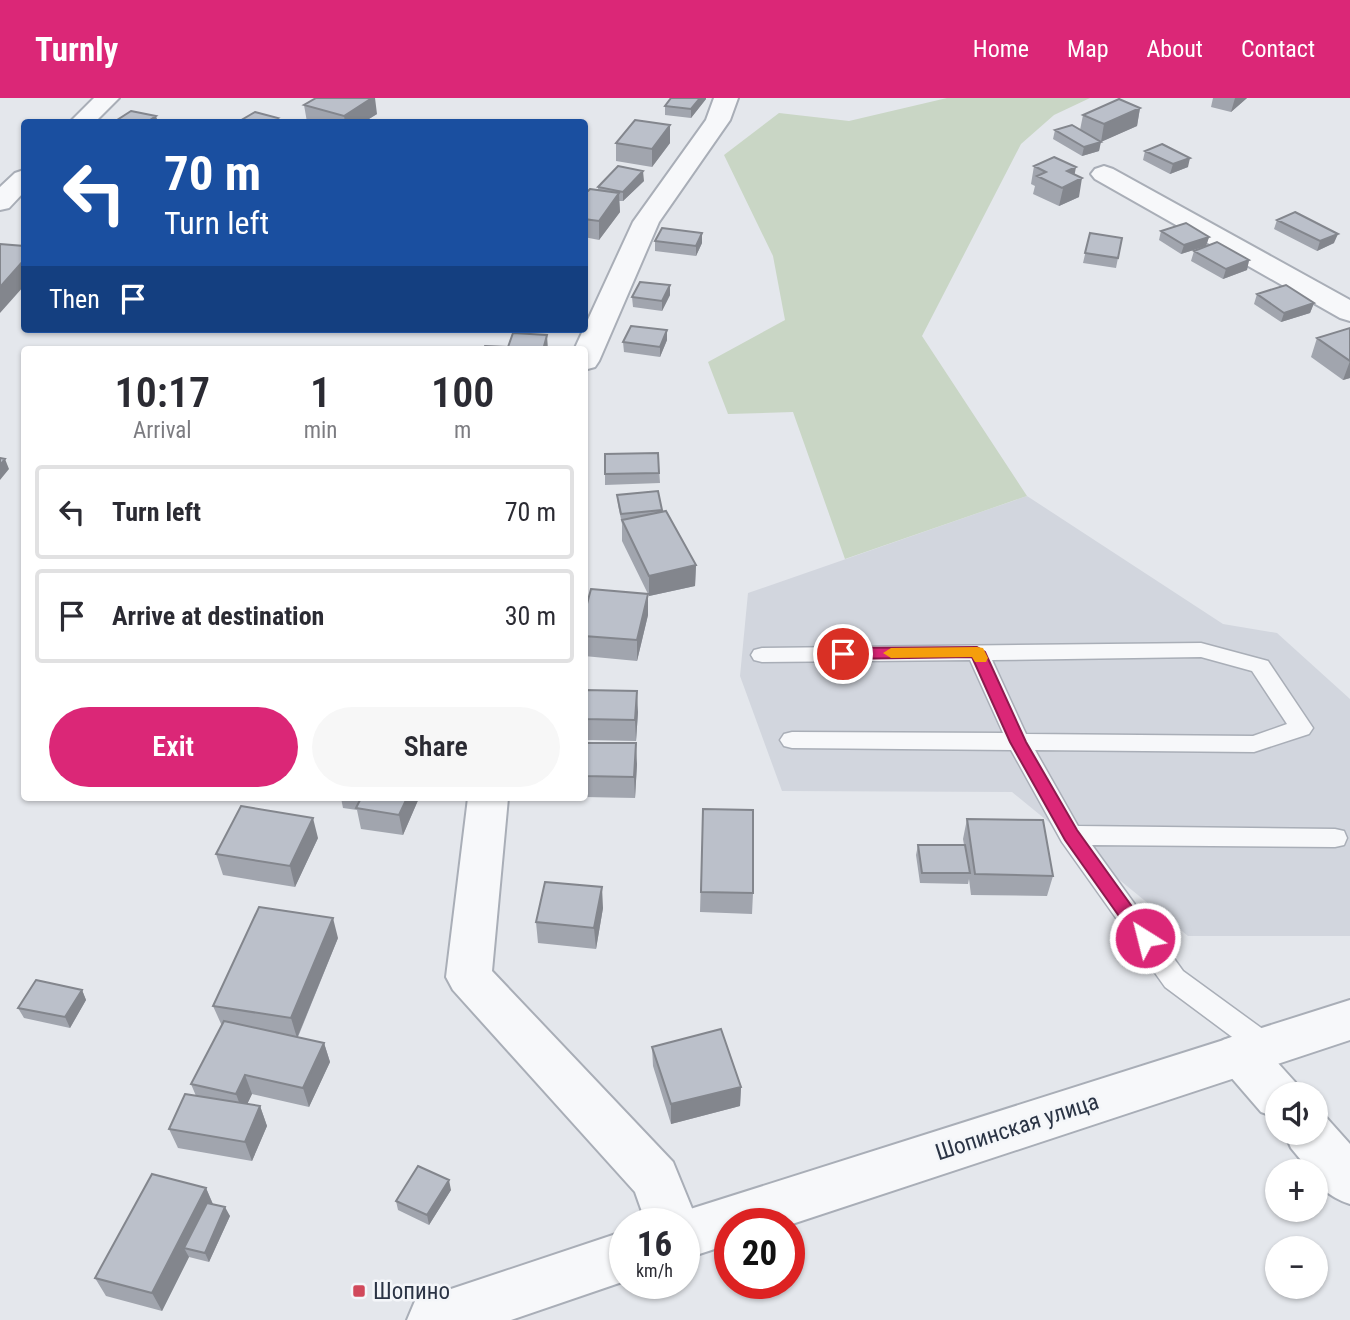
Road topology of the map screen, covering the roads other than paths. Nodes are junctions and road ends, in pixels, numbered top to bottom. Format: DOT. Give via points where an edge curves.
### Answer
graph roads {
  1 [pos="107,98"];
  2 [pos="726,98"];
  3 [pos="85,119"];
  4 [pos="1104,174"];
  5 [pos="21,181"];
  6 [pos="0,202"];
  7 [pos="1350,312"];
  8 [pos="588,352"];
  9 [pos="977,652"];
  10 [pos="762,655"];
  11 [pos="792,740"];
  12 [pos="1018,742"];
  13 [pos="488,801"];
  14 [pos="1071,835"];
  15 [pos="1335,838"];
  16 [pos="1350,1020"];
  17 [pos="1253,1050"];
  18 [pos="1270,1082"];
  19 [pos="1319,1145"];
  20 [pos="1350,1181"];
  21 [pos="666,1208"];
  22 [pos="700,1230"];
  23 [pos="609,1261"];
  24 [pos="434,1320"];
  1 -- 3 [label="street"];
  2 -- 8 [label="street" via="718,120 646,222"];
  4 -- 7 [label="street"];
  5 -- 6 [label="street"];
  9 -- 10 [label="lane"];
  9 -- 12 [label="lane"];
  9 -- 12 [label="lane" via="1201,650 1260,666 1301,728 1254,744"];
  11 -- 12 [label="lane"];
  12 -- 14 [label="lane"];
  13 -- 21 [label="street" via="469,977 655,1178"];
  14 -- 15 [label="lane"];
  14 -- 17 [label="lane" via="1174,979"];
  16 -- 17 [label="street, Шопинская улица"];
  17 -- 18 [label="street"];
  17 -- 22 [label="street, Шопинская улица"];
  19 -- 20 [label="street"];
  23 -- 24 [label="street"];
}
